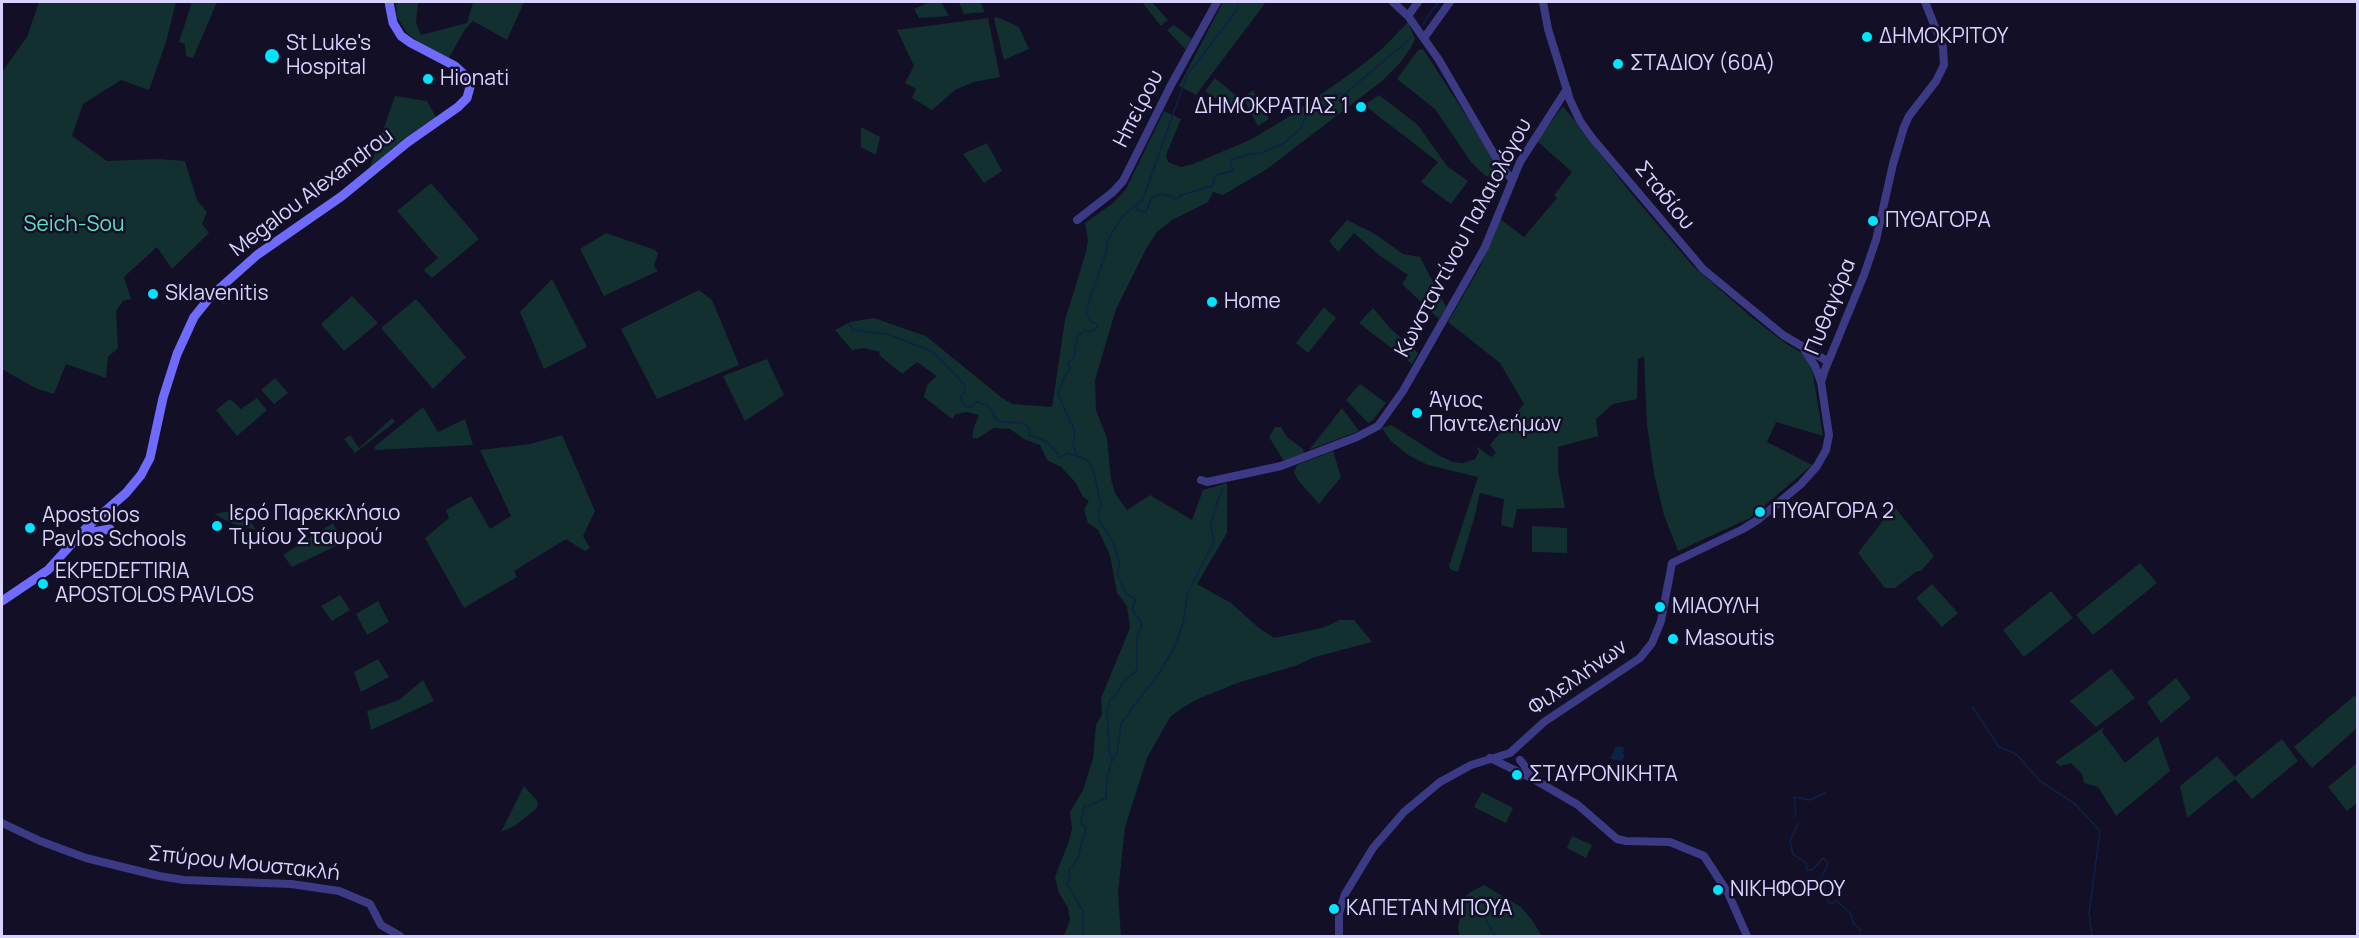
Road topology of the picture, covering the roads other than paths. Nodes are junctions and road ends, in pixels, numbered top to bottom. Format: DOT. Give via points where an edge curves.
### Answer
graph roads {
  1 [pos="389,2"];
  2 [pos="1217,2"];
  3 [pos="1393,2"];
  4 [pos="1418,2"];
  5 [pos="1450,2"];
  6 [pos="1544,2"];
  7 [pos="1925,2"];
  8 [pos="1408,16"];
  9 [pos="1424,38"];
  10 [pos="1567,89"];
  11 [pos="1511,178"];
  12 [pos="1077,220"];
  13 [pos="1801,346"];
  14 [pos="1827,361"];
  15 [pos="1821,382"];
  16 [pos="1201,480"];
  17 [pos="110,529"];
  18 [pos="81,534"];
  19 [pos="2,601"];
  20 [pos="1648,648"];
  21 [pos="1529,738"];
  22 [pos="1509,753"];
  23 [pos="1490,758"];
  24 [pos="1520,759"];
  25 [pos="1508,766"];
  26 [pos="1537,781"];
  27 [pos="2,823"];
  28 [pos="400,936"];
  29 [pos="1339,936"];
  30 [pos="1747,936"];
  1 -- 18 [label="main road, Megalou Alexandrou" via="393,23 401,36 463,73 470,86 467,98 342,196 257,255 211,296 194,317 177,354 150,458 129,490"];
  2 -- 12 [label="street, Ηπείρου" via="1123,181"];
  3 -- 8 [label="street"];
  4 -- 8 [label="street"];
  5 -- 9 [label="street"];
  6 -- 10 [label="street, Σταδίου"];
  7 -- 14 [label="street, Πυθαγόρα" via="1943,47 1942,69 1904,127 1876,240"];
  8 -- 9 [label="street"];
  9 -- 11 [label="street"];
  10 -- 11 [label="street, Κωνσταντίνου Παλαιολόγου"];
  10 -- 13 [label="street, Σταδίου" via="1587,131 1687,252 1737,298"];
  11 -- 16 [label="street, Κωνσταντίνου Παλαιολόγου" via="1485,247 1403,391 1378,426 1281,466 1207,482"];
  13 -- 14 [label="street, Σταδίου"];
  13 -- 15 [label="street"];
  14 -- 15 [label="street, Πυθαγόρα"];
  15 -- 20 [label="street, Πυθαγόρα" via="1829,435 1817,466 1759,519 1672,563 1662,616"];
  17 -- 18 [label="main road"];
  18 -- 19 [label="main road" via="42,575"];
  20 -- 21 [label="street, Φιλελλήνων" via="1635,662 1544,722"];
  21 -- 22 [label="street, Φιλελλήνων"];
  21 -- 24 [label="street, Φιλελλήνων"];
  22 -- 23 [label="street"];
  22 -- 24 [label="street"];
  22 -- 25 [label="street" via="1504,758"];
  23 -- 25 [label="street"];
  23 -- 29 [label="street" via="1440,783 1388,829 1342,900"];
  24 -- 25 [label="street" via="1517,766"];
  24 -- 26 [label="street"];
  25 -- 26 [label="street"];
  26 -- 30 [label="street" via="1589,812 1617,839 1670,842 1704,856 1728,893"];
  27 -- 28 [label="street, Σπύρου Μουστακλή" via="86,858 159,876 335,890 370,904 381,925"];
}
